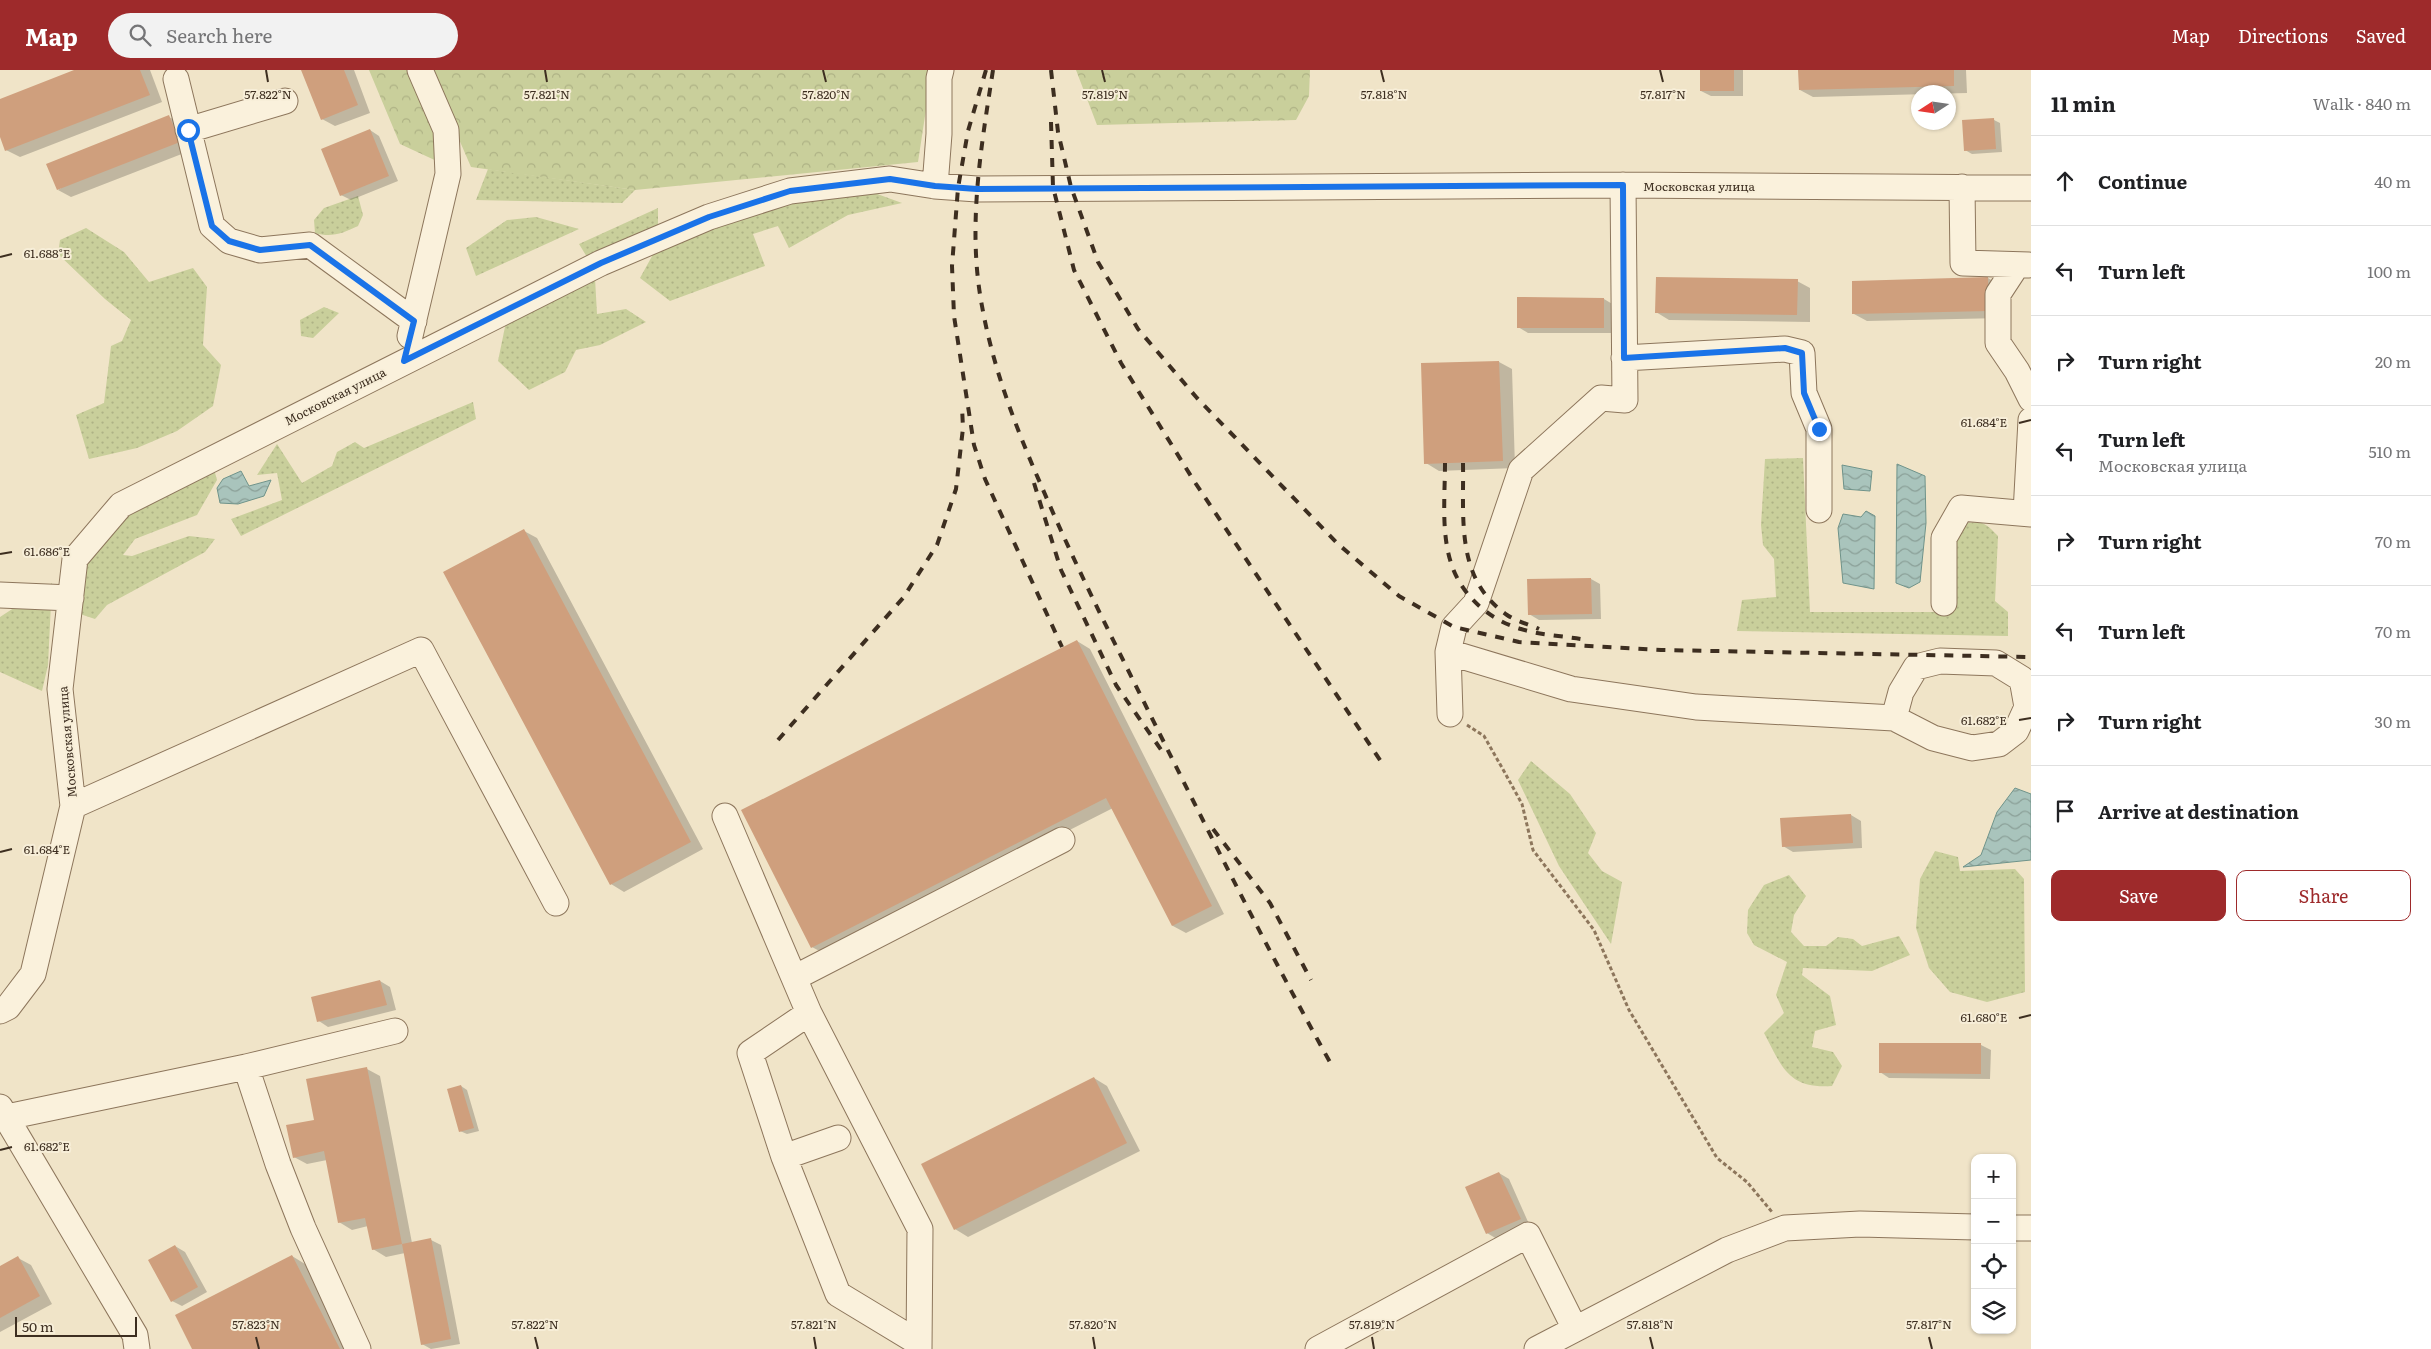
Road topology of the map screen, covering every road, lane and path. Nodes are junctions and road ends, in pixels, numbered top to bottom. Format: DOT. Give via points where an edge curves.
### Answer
graph roads {
  1 [pos="420,70"];
  2 [pos="941,70"];
  3 [pos="176,79"];
  4 [pos="285,101"];
  5 [pos="188,130"];
  6 [pos="1623,185"];
  7 [pos="935,186"];
  8 [pos="1962,188"];
  9 [pos="2031,188"];
  10 [pos="2024,265"];
  11 [pos="414,321"];
  12 [pos="1624,358"];
  13 [pos="404,361"];
  14 [pos="2031,399"];
  15 [pos="2031,420"];
  16 [pos="1819,510"];
  17 [pos="2028,513"];
  18 [pos="0,595"];
  19 [pos="71,598"];
  20 [pos="1944,602"];
  21 [pos="1448,652"];
  22 [pos="1450,714"];
  23 [pos="1894,718"];
  24 [pos="73,806"];
  25 [pos="725,816"];
  26 [pos="1062,840"];
  27 [pos="556,902"];
  28 [pos="794,978"];
  29 [pos="0,1011"];
  30 [pos="809,1013"];
  31 [pos="395,1030"];
  32 [pos="246,1067"];
  33 [pos="3,1112"];
  34 [pos="838,1138"];
  35 [pos="784,1157"];
  36 [pos="1971,1227"];
  37 [pos="1785,1228"];
  38 [pos="2016,1228"];
  39 [pos="2031,1228"];
  40 [pos="1575,1329"];
  41 [pos="919,1346"];
  42 [pos="137,1349"];
  43 [pos="358,1349"];
  44 [pos="1318,1349"];
  45 [pos="1537,1349"];
  1 -- 11 [label="street" via="446,130 448,174"];
  2 -- 7 [label="street"];
  3 -- 5 [label="street"];
  4 -- 5 [label="street"];
  5 -- 11 [label="street" via="212,226 229,241 260,250 310,245"];
  6 -- 7 [label="street, Московская улица" via="977,189"];
  6 -- 8 [label="street, Московская улица"];
  6 -- 12 [label="street"];
  7 -- 13 [label="street, Московская улица" via="890,179 790,191 709,217 601,263"];
  8 -- 9 [label="street, Московская улица"];
  8 -- 10 [label="street" via="1963,263"];
  10 -- 14 [label="street" via="1998,294 1998,344"];
  11 -- 13 [label="street"];
  12 -- 16 [label="street" via="1785,348 1802,353 1804,393 1819,429"];
  12 -- 21 [label="street" via="1625,400 1601,398 1520,470 1476,603 1454,627"];
  13 -- 19 [label="street, Московская улица" via="121,505 75,559"];
  15 -- 17 [label="street"];
  17 -- 20 [label="street" via="1961,508 1944,538"];
  18 -- 19 [label="street"];
  19 -- 24 [label="street, Московская улица" via="60,689"];
  21 -- 22 [label="street"];
  21 -- 23 [label="street" via="1571,689 1696,707"];
  22 -- 37 [label="path" via="1484,736 1522,804 1532,850 1594,930 1629,1010 1717,1158 1747,1182"];
  23 -- 23 [label="street" via="1932,738 1972,748 1999,744 2016,731 2027,707 2022,679 1996,663 1940,661 1916,667 1901,692"];
  24 -- 27 [label="street" via="421,650"];
  24 -- 29 [label="street, Московская улица" via="33,974 8,1007"];
  25 -- 28 [label="street"];
  26 -- 28 [label="street"];
  28 -- 30 [label="street"];
  30 -- 35 [label="street" via="750,1053"];
  30 -- 41 [label="street" via="920,1229"];
  31 -- 32 [label="street"];
  32 -- 33 [label="street"];
  32 -- 43 [label="street" via="278,1164"];
  33 -- 42 [label="street" via="136,1335"];
  34 -- 35 [label="street"];
  35 -- 41 [label="street" via="838,1294"];
  36 -- 37 [label="street" via="1860,1224"];
  37 -- 40 [label="street" via="1727,1250"];
  38 -- 39 [label="street"];
  40 -- 44 [label="street" via="1528,1235"];
  40 -- 45 [label="street"];
}
